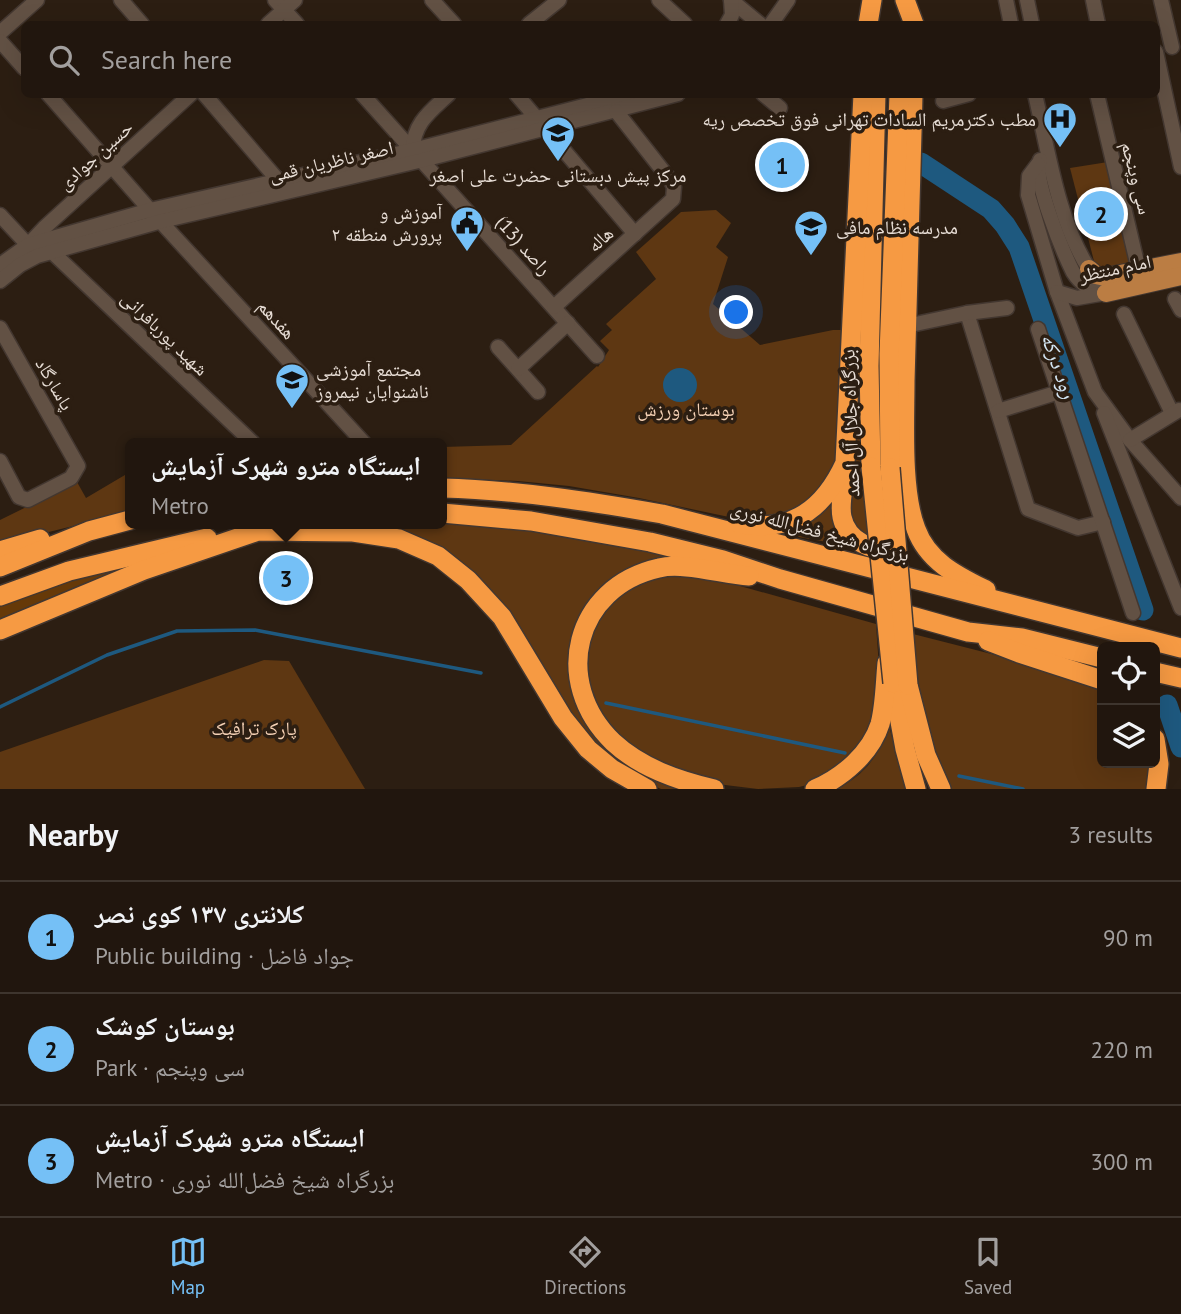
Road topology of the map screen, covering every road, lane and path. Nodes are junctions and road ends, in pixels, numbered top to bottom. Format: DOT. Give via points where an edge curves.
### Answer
graph roads {
  1 [pos="37,0"];
  2 [pos="121,0"];
  3 [pos="432,0"];
  4 [pos="559,0"];
  5 [pos="659,0"];
  6 [pos="731,0"];
  7 [pos="788,0"];
  8 [pos="874,0"];
  9 [pos="904,0"];
  10 [pos="1006,0"];
  11 [pos="1027,0"];
  12 [pos="1093,0"];
  13 [pos="1161,0"];
  14 [pos="284,3"];
  15 [pos="139,21"];
  16 [pos="270,21"];
  17 [pos="295,21"];
  18 [pos="451,21"];
  19 [pos="533,21"];
  20 [pos="682,21"];
  21 [pos="729,21"];
  22 [pos="756,21"];
  23 [pos="773,21"];
  24 [pos="869,21"];
  25 [pos="876,21"];
  26 [pos="901,21"];
  27 [pos="913,21"];
  28 [pos="1010,21"];
  29 [pos="1031,21"];
  30 [pos="1097,21"];
  31 [pos="0,33"];
  32 [pos="0,41"];
  33 [pos="1176,45"];
  34 [pos="21,65"];
  35 [pos="1160,66"];
  36 [pos="52,98"];
  37 [pos="187,98"];
  38 [pos="207,98"];
  39 [pos="366,98"];
  40 [pos="445,98"];
  41 [pos="519,98"];
  42 [pos="617,98"];
  43 [pos="663,98"];
  44 [pos="768,98"];
  45 [pos="863,98"];
  46 [pos="876,98"];
  47 [pos="899,98"];
  48 [pos="913,98"];
  49 [pos="954,98"];
  50 [pos="1036,98"];
  51 [pos="1098,98"];
  52 [pos="943,101"];
  53 [pos="780,108"];
  54 [pos="615,111"];
  55 [pos="541,123"];
  56 [pos="1048,150"];
  57 [pos="418,155"];
  58 [pos="1038,164"];
  59 [pos="111,166"];
  60 [pos="1181,167"];
  61 [pos="283,185"];
  62 [pos="150,210"];
  63 [pos="0,215"];
  64 [pos="162,221"];
  65 [pos="635,234"];
  66 [pos="28,245"];
  67 [pos="51,251"];
  68 [pos="1181,262"];
  69 [pos="0,265"];
  70 [pos="1089,269"];
  71 [pos="1139,271"];
  72 [pos="1181,276"];
  73 [pos="0,281"];
  74 [pos="1057,292"];
  75 [pos="1106,293"];
  76 [pos="554,307"];
  77 [pos="1007,308"];
  78 [pos="967,313"];
  79 [pos="1124,314"];
  80 [pos="568,323"];
  81 [pos="906,326"];
  82 [pos="0,328"];
  83 [pos="1038,329"];
  84 [pos="498,347"];
  85 [pos="597,356"];
  86 [pos="518,369"];
  87 [pos="538,392"];
  88 [pos="1059,392"];
  89 [pos="1095,392"];
  90 [pos="998,411"];
  91 [pos="1177,411"];
  92 [pos="248,438"];
  93 [pos="359,438"];
  94 [pos="1130,440"];
  95 [pos="0,461"];
  96 [pos="845,463"];
  97 [pos="881,467"];
  98 [pos="447,488"];
  99 [pos="1181,498"];
  100 [pos="447,513"];
  101 [pos="662,514"];
  102 [pos="125,521"];
  103 [pos="1103,522"];
  104 [pos="269,529"];
  105 [pos="916,529"];
  106 [pos="89,531"];
  107 [pos="258,531"];
  108 [pos="0,551"];
  109 [pos="0,567"];
  110 [pos="780,579"];
  111 [pos="0,596"];
  112 [pos="1022,607"];
  113 [pos="1181,608"];
  114 [pos="1133,613"];
  115 [pos="0,630"];
  116 [pos="968,632"];
  117 [pos="889,645"];
  118 [pos="1181,648"];
  119 [pos="1097,657"];
  120 [pos="1160,673"];
  121 [pos="1097,678"];
  122 [pos="1181,678"];
  123 [pos="901,684"];
  124 [pos="1159,768"];
  125 [pos="648,789"];
  126 [pos="714,789"];
  127 [pos="814,789"];
  128 [pos="916,789"];
  129 [pos="931,789"];
  130 [pos="941,789"];
  131 [pos="1156,789"];
  1 -- 31 [label="street"];
  2 -- 15 [label="street"];
  3 -- 18 [label="street"];
  4 -- 19 [label="street"];
  5 -- 20 [label="street"];
  6 -- 21 [label="street"];
  6 -- 22 [label="street"];
  7 -- 23 [label="street"];
  8 -- 24 [label="highway"];
  8 -- 25 [label="highway"];
  9 -- 26 [label="highway"];
  9 -- 27 [label="highway"];
  10 -- 28 [label="street"];
  11 -- 29 [label="street"];
  12 -- 30 [label="street"];
  13 -- 33 [label="street"];
  14 -- 16 [label="street"];
  14 -- 17 [label="street"];
  32 -- 34 [label="street"];
  35 -- 60 [label="street"];
  36 -- 59 [label="street"];
  37 -- 59 [label="street, حسین جوادی"];
  38 -- 61 [label="street"];
  39 -- 57 [label="street, راصد (13)"];
  40 -- 57 [label="street" via="419,123 414,135"];
  41 -- 55 [label="street"];
  42 -- 55 [label="street, اصغر ناظریان قمی"];
  43 -- 54 [label="street, اصغر ناظریان قمی"];
  44 -- 53 [label="street"];
  45 -- 96 [label="highway"];
  46 -- 97 [label="highway, بزرگراه جلال آل احمد" via="869,378"];
  47 -- 97 [label="highway, بزرگراه جلال آل احمد"];
  48 -- 81 [label="highway"];
  49 -- 52 [label="street"];
  50 -- 56 [label="street"];
  51 -- 71 [label="street, سی وپنجم"];
  54 -- 55 [label="street, اصغر ناظریان قمی"];
  54 -- 65 [label="street, هاله" via="674,187 673,199"];
  55 -- 57 [label="street, اصغر ناظریان قمی"];
  55 -- 65 [label="street"];
  56 -- 58 [label="street"];
  56 -- 70 [label="street" via="1074,239"];
  57 -- 61 [label="street, اصغر ناظریان قمی"];
  57 -- 76 [label="street, راصد (13)"];
  58 -- 74 [label="street" via="1029,176 1028,195"];
  58 -- 75 [label="street" via="1047,204 1077,280"];
  59 -- 62 [label="street"];
  59 -- 66 [label="street, حسین جوادی"];
  61 -- 62 [label="street, اصغر ناظریان قمی"];
  61 -- 64 [label="street, اصغر ناظریان قمی"];
  62 -- 64 [label="street, هفدهم"];
  62 -- 66 [label="street, اصغر ناظریان قمی"];
  63 -- 66 [label="street"];
  64 -- 67 [label="street, اصغر ناظریان قمی"];
  64 -- 93 [label="street, هفدهم"];
  65 -- 76 [label="street, هاله"];
  66 -- 67 [label="street"];
  66 -- 69 [label="street, اصغر ناظریان قمی"];
  67 -- 73 [label="street, اصغر ناظریان قمی" via="28,260"];
  67 -- 92 [label="street, شهید پوربافرانی"];
  68 -- 71 [label="main road, امام منتظر"];
  70 -- 71 [label="main road, امام منتظر" via="1105,277"];
  72 -- 75 [label="main road, امام منتظر"];
  74 -- 75 [label="street, امام منتظر" via="1077,298"];
  74 -- 89 [label="street"];
  76 -- 80 [label="street, راصد (13)"];
  77 -- 78 [label="street"];
  78 -- 81 [label="street"];
  78 -- 90 [label="street"];
  79 -- 91 [label="street"];
  80 -- 85 [label="street, راصد (13)"];
  80 -- 86 [label="street"];
  81 -- 105 [label="highway" via="905,444"];
  82 -- 95 [label="street, پاسارگاد" via="77,470 71,478 28,500 19,497"];
  83 -- 88 [label="street"];
  84 -- 86 [label="street"];
  86 -- 87 [label="street"];
  88 -- 90 [label="street"];
  88 -- 103 [label="street"];
  89 -- 94 [label="street"];
  89 -- 113 [label="street"];
  90 -- 103 [label="street" via="1028,509 1078,528"];
  91 -- 94 [label="street"];
  94 -- 99 [label="street"];
  96 -- 101 [label="highway" via="817,505 779,525"];
  96 -- 105 [label="highway" via="841,506 850,534 880,550 907,542"];
  97 -- 117 [label="highway, بزرگراه جلال آل احمد, bridge"];
  97 -- 123 [label="highway, بزرگراه جلال آل احمد, bridge"];
  98 -- 101 [label="highway, بزرگراه شیخ فضل‌الله نوری" via="575,498"];
  100 -- 110 [label="highway" via="531,520 601,532 723,560"];
  101 -- 112 [label="highway, بزرگراه شیخ فضل‌الله نوری"];
  102 -- 106 [label="highway"];
  103 -- 114 [label="street"];
  104 -- 107 [label="highway"];
  105 -- 112 [label="highway" via="943,567"];
  106 -- 108 [label="highway"];
  106 -- 109 [label="highway"];
  107 -- 111 [label="highway" via="114,559"];
  107 -- 115 [label="highway" via="144,570"];
  107 -- 125 [label="highway" via="384,536 438,556 502,617 563,718 588,749 611,769"];
  110 -- 116 [label="highway"];
  110 -- 126 [label="highway" via="680,566 634,574 601,599 580,637 579,685 602,729 633,757 662,773"];
  112 -- 118 [label="highway, بزرگراه شیخ فضل‌الله نوری"];
  116 -- 119 [label="highway" via="1022,638"];
  116 -- 121 [label="highway"];
  117 -- 123 [label="highway, بزرگراه جلال آل احمد, bridge"];
  117 -- 127 [label="highway, bridge" via="879,726 849,768"];
  120 -- 122 [label="highway"];
  123 -- 128 [label="highway, بزرگراه جلال آل احمد" via="905,749"];
  123 -- 129 [label="highway, بزرگراه جلال آل احمد"];
  123 -- 130 [label="highway"];
  124 -- 131 [label="highway"];
}
